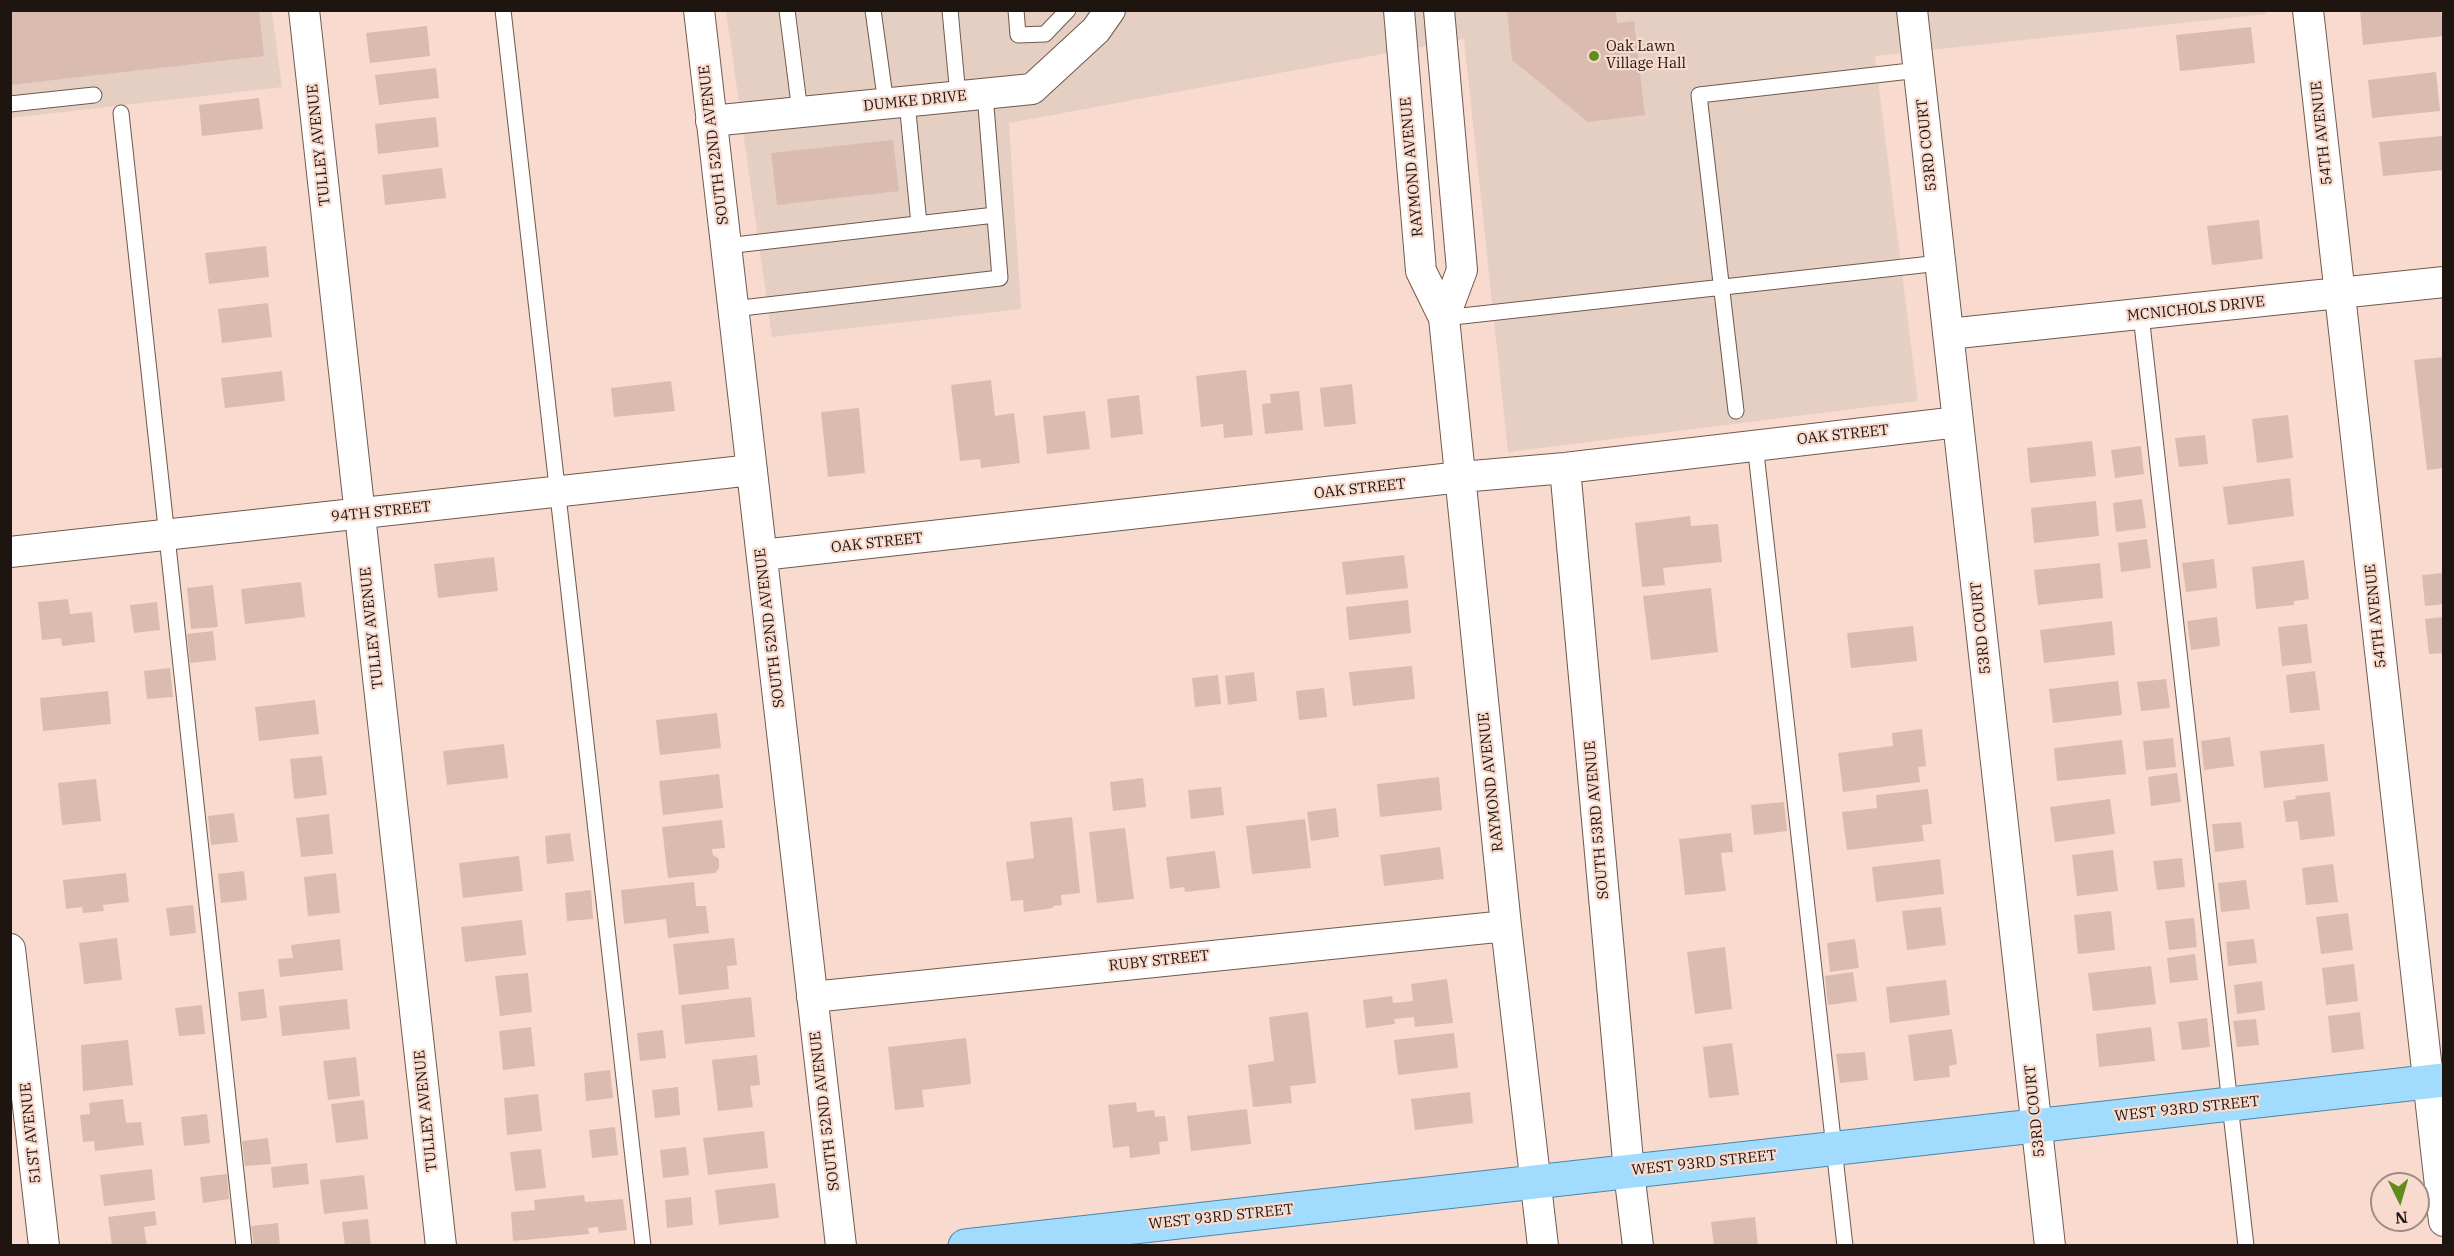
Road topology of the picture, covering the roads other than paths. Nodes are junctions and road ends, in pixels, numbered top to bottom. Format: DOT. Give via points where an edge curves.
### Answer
graph roads {
  1 [pos="304,10"];
  2 [pos="503,10"];
  3 [pos="699,10"];
  4 [pos="788,10"];
  5 [pos="873,10"];
  6 [pos="950,10"];
  7 [pos="1016,10"];
  8 [pos="1068,10"];
  9 [pos="1399,10"];
  10 [pos="1439,10"];
  11 [pos="1912,10"];
  12 [pos="2308,10"];
  13 [pos="1103,20"];
  14 [pos="1919,70"];
  15 [pos="94,95"];
  16 [pos="971,95"];
  17 [pos="896,103"];
  18 [pos="10,104"];
  19 [pos="121,112"];
  20 [pos="800,112"];
  21 [pos="711,121"];
  22 [pos="995,215"];
  23 [pos="919,224"];
  24 [pos="726,246"];
  25 [pos="1940,263"];
  26 [pos="2444,282"];
  27 [pos="1721,286"];
  28 [pos="2340,294"];
  29 [pos="733,309"];
  30 [pos="2141,315"];
  31 [pos="1444,318"];
  32 [pos="1948,334"];
  33 [pos="1736,411"];
  34 [pos="1958,422"];
  35 [pos="1755,444"];
  36 [pos="1565,468"];
  37 [pos="752,470"];
  38 [pos="1461,477"];
  39 [pos="558,492"];
  40 [pos="360,514"];
  41 [pos="168,535"];
  42 [pos="10,552"];
  43 [pos="762,555"];
  44 [pos="1506,926"];
  45 [pos="10,949"];
  46 [pos="812,997"];
  47 [pos="2436,1081"];
  48 [pos="2230,1104"];
  49 [pos="2036,1126"];
  50 [pos="1834,1148"];
  51 [pos="1629,1172"];
  52 [pos="1536,1182"];
  53 [pos="2444,1221"];
  54 [pos="44,1245"];
  55 [pos="244,1245"];
  56 [pos="441,1245"];
  57 [pos="643,1245"];
  58 [pos="841,1245"];
  59 [pos="965,1245"];
  60 [pos="1543,1245"];
  61 [pos="1638,1245"];
  62 [pos="1845,1245"];
  63 [pos="2050,1245"];
  64 [pos="2246,1245"];
  1 -- 40 [label="street, TULLEY AVENUE"];
  2 -- 39 [label="lane"];
  3 -- 21 [label="street, SOUTH 52ND AVENUE"];
  4 -- 20 [label="lane"];
  5 -- 17 [label="lane"];
  6 -- 16 [label="lane"];
  7 -- 8 [label="lane" via="1018,35 1045,34"];
  9 -- 31 [label="street, RAYMOND AVENUE" via="1421,271"];
  10 -- 31 [label="street, RAYMOND AVENUE" via="1462,270"];
  11 -- 14 [label="street, 53RD COURT"];
  12 -- 28 [label="street, 54TH AVENUE"];
  13 -- 16 [label="street, DUMKE DRIVE" via="1032,89"];
  14 -- 25 [label="street, 53RD COURT"];
  14 -- 27 [label="lane" via="1699,95"];
  15 -- 18 [label="lane"];
  16 -- 17 [label="street, DUMKE DRIVE"];
  16 -- 22 [label="lane"];
  17 -- 20 [label="street, DUMKE DRIVE"];
  17 -- 23 [label="lane"];
  19 -- 41 [label="lane"];
  20 -- 21 [label="street, DUMKE DRIVE"];
  21 -- 24 [label="street, SOUTH 52ND AVENUE"];
  22 -- 23 [label="lane"];
  22 -- 29 [label="lane" via="1000,278"];
  23 -- 24 [label="lane"];
  24 -- 29 [label="street, SOUTH 52ND AVENUE"];
  25 -- 27 [label="lane"];
  25 -- 32 [label="street, 53RD COURT"];
  26 -- 28 [label="street, MCNICHOLS DRIVE"];
  27 -- 31 [label="lane"];
  27 -- 33 [label="lane"];
  28 -- 30 [label="street, MCNICHOLS DRIVE"];
  28 -- 47 [label="street, 54TH AVENUE"];
  29 -- 37 [label="street, SOUTH 52ND AVENUE"];
  30 -- 32 [label="street, MCNICHOLS DRIVE"];
  30 -- 48 [label="lane"];
  31 -- 38 [label="street, RAYMOND AVENUE"];
  32 -- 34 [label="street, 53RD COURT"];
  34 -- 35 [label="street, OAK STREET"];
  34 -- 49 [label="street, 53RD COURT"];
  35 -- 36 [label="street, OAK STREET"];
  35 -- 50 [label="lane"];
  36 -- 38 [label="street, OAK STREET"];
  36 -- 51 [label="street, SOUTH 53RD AVENUE"];
  37 -- 39 [label="street, 94TH STREET"];
  37 -- 43 [label="street, SOUTH 52ND AVENUE"];
  38 -- 43 [label="street, OAK STREET"];
  38 -- 44 [label="street, RAYMOND AVENUE"];
  39 -- 40 [label="street, 94TH STREET"];
  39 -- 57 [label="lane"];
  40 -- 41 [label="street, 94TH STREET"];
  40 -- 56 [label="street, TULLEY AVENUE"];
  41 -- 42 [label="street, 94TH STREET"];
  41 -- 55 [label="lane"];
  43 -- 46 [label="street, SOUTH 52ND AVENUE"];
  44 -- 46 [label="street, RUBY STREET"];
  44 -- 52 [label="street, RAYMOND AVENUE"];
  45 -- 54 [label="street, 51ST AVENUE"];
  46 -- 58 [label="street, SOUTH 52ND AVENUE"];
  47 -- 48 [label="main road, WEST 93RD STREET"];
  47 -- 53 [label="street, 54TH AVENUE"];
  48 -- 49 [label="main road, WEST 93RD STREET"];
  48 -- 64 [label="lane"];
  49 -- 50 [label="main road, WEST 93RD STREET"];
  49 -- 63 [label="street, 53RD COURT"];
  50 -- 51 [label="main road, WEST 93RD STREET"];
  50 -- 62 [label="lane"];
  51 -- 52 [label="main road, WEST 93RD STREET"];
  51 -- 61 [label="street, SOUTH 53RD AVENUE"];
  52 -- 59 [label="main road, WEST 93RD STREET"];
  52 -- 60 [label="street, RAYMOND AVENUE"];
}
